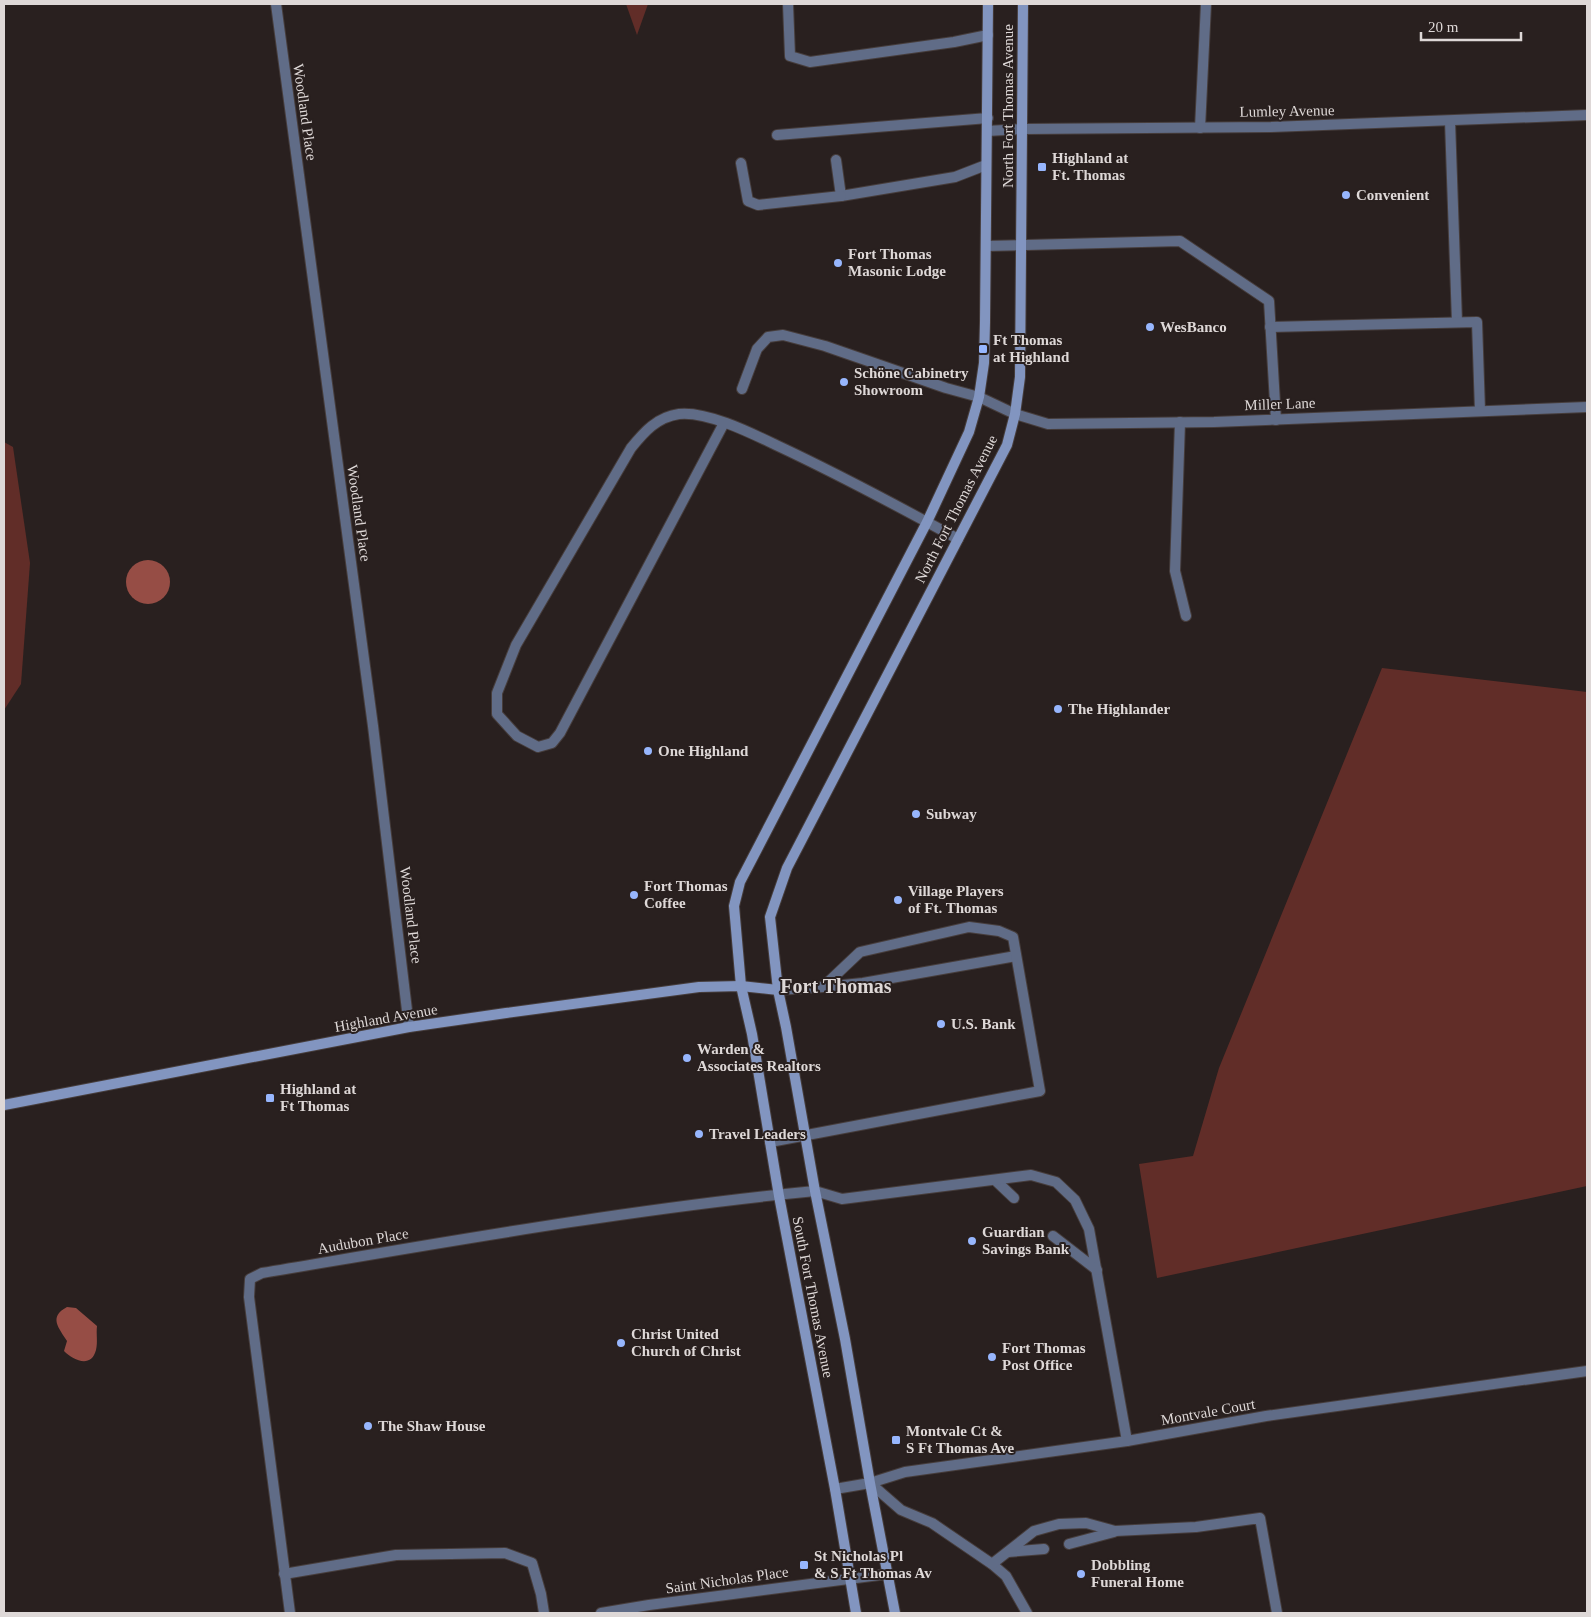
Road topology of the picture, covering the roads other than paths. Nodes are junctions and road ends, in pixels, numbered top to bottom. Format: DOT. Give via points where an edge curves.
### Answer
graph roads {
  1 [pos="276,4"];
  2 [pos="788,4"];
  3 [pos="988,4"];
  4 [pos="1023,4"];
  5 [pos="1206,4"];
  6 [pos="988,35"];
  7 [pos="1587,116"];
  8 [pos="988,118"];
  9 [pos="1450,121"];
  10 [pos="1200,128"];
  11 [pos="1023,129"];
  12 [pos="987,131"];
  13 [pos="777,135"];
  14 [pos="836,160"];
  15 [pos="741,163"];
  16 [pos="986,165"];
  17 [pos="841,196"];
  18 [pos="1022,244"];
  19 [pos="986,246"];
  20 [pos="1457,322"];
  21 [pos="1270,328"];
  22 [pos="742,389"];
  23 [pos="979,397"];
  24 [pos="1587,407"];
  25 [pos="1480,411"];
  26 [pos="1015,414"];
  27 [pos="1276,420"];
  28 [pos="1180,422"];
  29 [pos="724,423"];
  30 [pos="927,522"];
  31 [pos="958,539"];
  32 [pos="1186,616"];
  33 [pos="1016,956"];
  34 [pos="741,986"];
  35 [pos="824,987"];
  36 [pos="778,990"];
  37 [pos="409,1027"];
  38 [pos="4,1105"];
  39 [pos="805,1135"];
  40 [pos="770,1142"];
  41 [pos="994,1180"];
  42 [pos="815,1191"];
  43 [pos="779,1196"];
  44 [pos="1014,1198"];
  45 [pos="1053,1236"];
  46 [pos="1097,1270"];
  47 [pos="1587,1371"];
  48 [pos="1127,1441"];
  49 [pos="870,1483"];
  50 [pos="835,1489"];
  51 [pos="1115,1531"];
  52 [pos="1069,1544"];
  53 [pos="1044,1548"];
  54 [pos="1008,1552"];
  55 [pos="992,1564"];
  56 [pos="284,1574"];
  57 [pos="887,1574"];
  58 [pos="850,1578"];
  59 [pos="290,1613"];
  60 [pos="544,1613"];
  61 [pos="601,1613"];
  62 [pos="856,1613"];
  63 [pos="895,1613"];
  64 [pos="1027,1613"];
  65 [pos="1277,1613"];
  1 -- 37 [label="street, Woodland Place"];
  2 -- 6 [label="street" via="790,56 810,62"];
  3 -- 6 [label="main road, North Fort Thomas Avenue"];
  4 -- 11 [label="main road, North Fort Thomas Avenue"];
  5 -- 10 [label="street"];
  6 -- 8 [label="main road, North Fort Thomas Avenue"];
  7 -- 9 [label="street, Lumley Avenue"];
  8 -- 12 [label="main road, North Fort Thomas Avenue"];
  8 -- 13 [label="street"];
  9 -- 10 [label="street, Lumley Avenue"];
  9 -- 20 [label="street"];
  10 -- 11 [label="street, Lumley Avenue"];
  11 -- 12 [label="street, Lumley Avenue"];
  11 -- 18 [label="main road, North Fort Thomas Avenue"];
  12 -- 16 [label="main road, North Fort Thomas Avenue"];
  14 -- 17 [label="street"];
  15 -- 17 [label="street" via="748,201 758,205"];
  16 -- 17 [label="street" via="955,177"];
  16 -- 19 [label="main road, North Fort Thomas Avenue"];
  18 -- 19 [label="street"];
  18 -- 21 [label="street" via="1180,241 1269,301"];
  18 -- 26 [label="main road, North Fort Thomas Avenue" via="1020,377"];
  19 -- 23 [label="main road, North Fort Thomas Avenue" via="986,322"];
  20 -- 21 [label="street"];
  20 -- 25 [label="street" via="1476,322"];
  21 -- 27 [label="street"];
  22 -- 23 [label="street, Miller Lane" via="757,350 768,337 782,335"];
  23 -- 26 [label="street, Miller Lane"];
  23 -- 30 [label="main road, North Fort Thomas Avenue" via="969,432"];
  24 -- 25 [label="street, Miller Lane"];
  25 -- 27 [label="street, Miller Lane"];
  26 -- 28 [label="street, Miller Lane" via="1048,424"];
  26 -- 31 [label="main road, North Fort Thomas Avenue" via="1007,445"];
  27 -- 28 [label="street, Miller Lane"];
  28 -- 32 [label="street" via="1175,571"];
  29 -- 29 [label="street" via="699,415 680,414 660,420 644,431 631,448 516,645 498,693 497,714 517,736 538,747 552,743 560,733"];
  29 -- 30 [label="street" via="835,472"];
  30 -- 31 [label="street"];
  30 -- 34 [label="main road, North Fort Thomas Avenue" via="740,882 734,906"];
  31 -- 36 [label="main road, North Fort Thomas Avenue" via="787,868 770,917"];
  33 -- 35 [label="street"];
  33 -- 35 [label="street" via="1013,937 999,931 969,928 860,952"];
  33 -- 39 [label="street" via="1040,1091"];
  34 -- 36 [label="main road, Highland Avenue"];
  34 -- 37 [label="main road, Highland Avenue" via="699,987"];
  34 -- 40 [label="main road, South Fort Thomas Avenue"];
  35 -- 36 [label="street"];
  36 -- 39 [label="main road, South Fort Thomas Avenue"];
  37 -- 38 [label="main road, Highland Avenue"];
  39 -- 40 [label="street"];
  39 -- 42 [label="main road, South Fort Thomas Avenue"];
  40 -- 43 [label="main road, South Fort Thomas Avenue"];
  41 -- 42 [label="street" via="842,1198"];
  41 -- 44 [label="street"];
  41 -- 46 [label="street" via="1031,1176 1056,1182 1075,1200 1089,1229"];
  42 -- 43 [label="street, Audubon Place"];
  42 -- 49 [label="main road, South Fort Thomas Avenue"];
  43 -- 50 [label="main road, South Fort Thomas Avenue"];
  43 -- 56 [label="street, Audubon Place" via="741,1198 497,1233 262,1273 250,1279 249,1297"];
  45 -- 46 [label="street"];
  46 -- 48 [label="street"];
  47 -- 48 [label="street, Montvale Court" via="1266,1416"];
  48 -- 49 [label="street, Montvale Court" via="905,1472"];
  49 -- 50 [label="street, Montvale Court"];
  49 -- 55 [label="street" via="901,1510 932,1523"];
  49 -- 57 [label="main road, South Fort Thomas Avenue"];
  50 -- 58 [label="main road, South Fort Thomas Avenue"];
  51 -- 52 [label="street"];
  51 -- 54 [label="street" via="1086,1523 1059,1524 1034,1532"];
  51 -- 65 [label="street" via="1196,1527 1260,1518"];
  53 -- 54 [label="street"];
  54 -- 55 [label="street"];
  55 -- 64 [label="street" via="1006,1576"];
  56 -- 59 [label="street, Audubon Place"];
  56 -- 60 [label="street" via="396,1555 505,1553 532,1563"];
  57 -- 58 [label="street, Saint Nicholas Place"];
  57 -- 63 [label="main road, South Fort Thomas Avenue"];
  58 -- 61 [label="street, Saint Nicholas Place"];
  58 -- 62 [label="main road, South Fort Thomas Avenue"];
}
